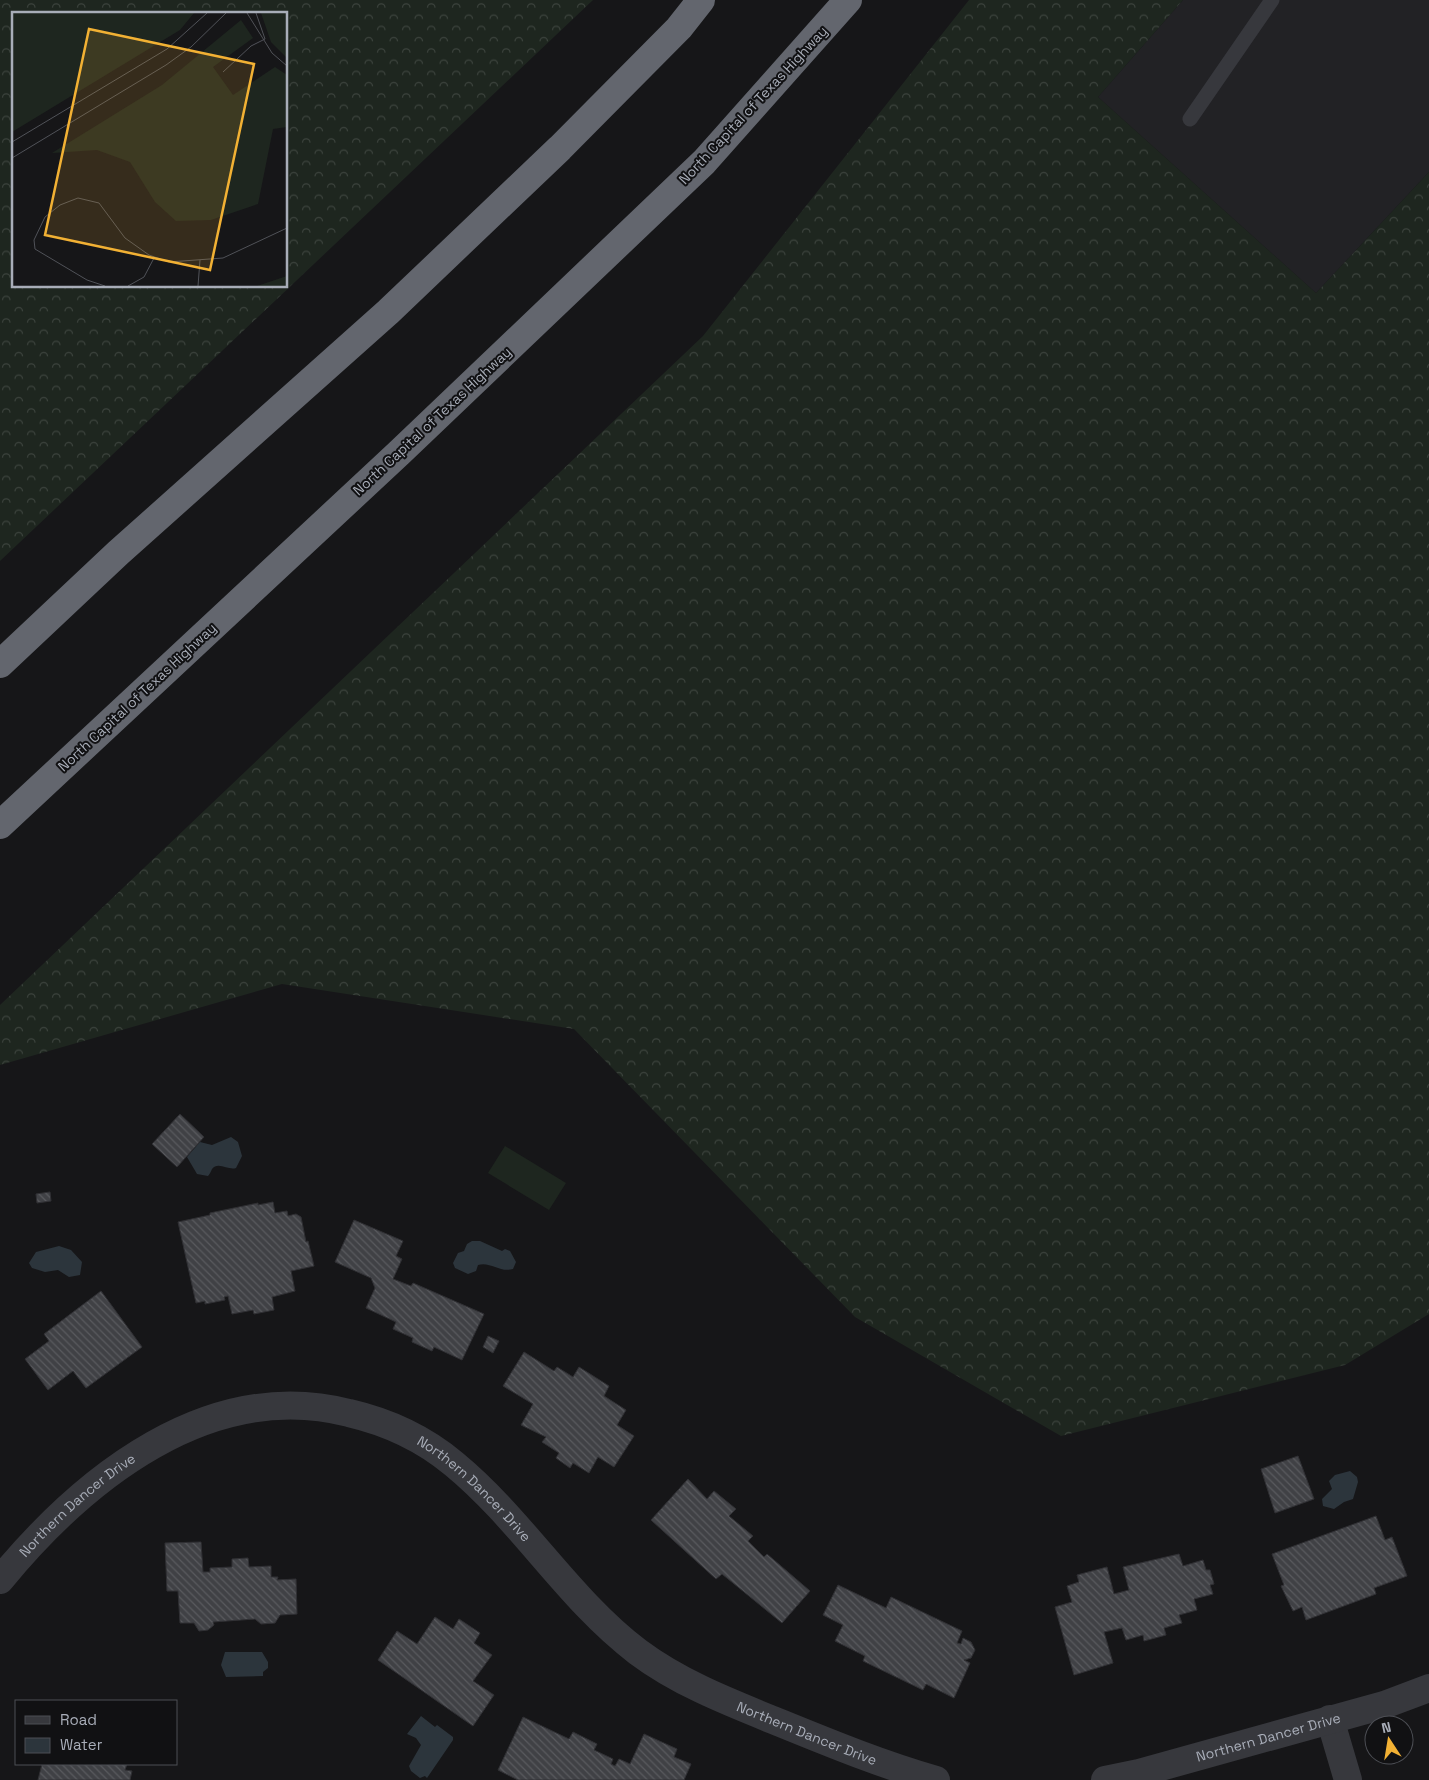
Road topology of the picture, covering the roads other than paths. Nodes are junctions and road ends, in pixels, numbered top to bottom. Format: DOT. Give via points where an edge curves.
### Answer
graph roads {
  1 [pos="701,0"];
  2 [pos="848,0"];
  3 [pos="1272,0"];
  4 [pos="1190,119"];
  5 [pos="0,664"];
  6 [pos="0,825"];
  7 [pos="0,1580"];
  8 [pos="1429,1688"];
  9 [pos="1330,1720"];
  10 [pos="936,1780"];
  11 [pos="1105,1780"];
  12 [pos="1348,1780"];
  1 -- 5 [label="highway" via="679,28 560,148 395,306 118,553"];
  2 -- 6 [label="highway, North Capital of Texas Highway" via="704,162 399,453"];
  3 -- 4 [label="lane"];
  7 -- 10 [label="street, Northern Dancer Drive" via="73,1504 160,1440 206,1420 245,1409 275,1405 336,1409 414,1436 453,1463 479,1485 611,1629 665,1670 709,1693 840,1748 895,1769"];
  8 -- 9 [label="street, Northern Dancer Drive"];
  9 -- 11 [label="street, Northern Dancer Drive"];
  9 -- 12 [label="street"];
}
